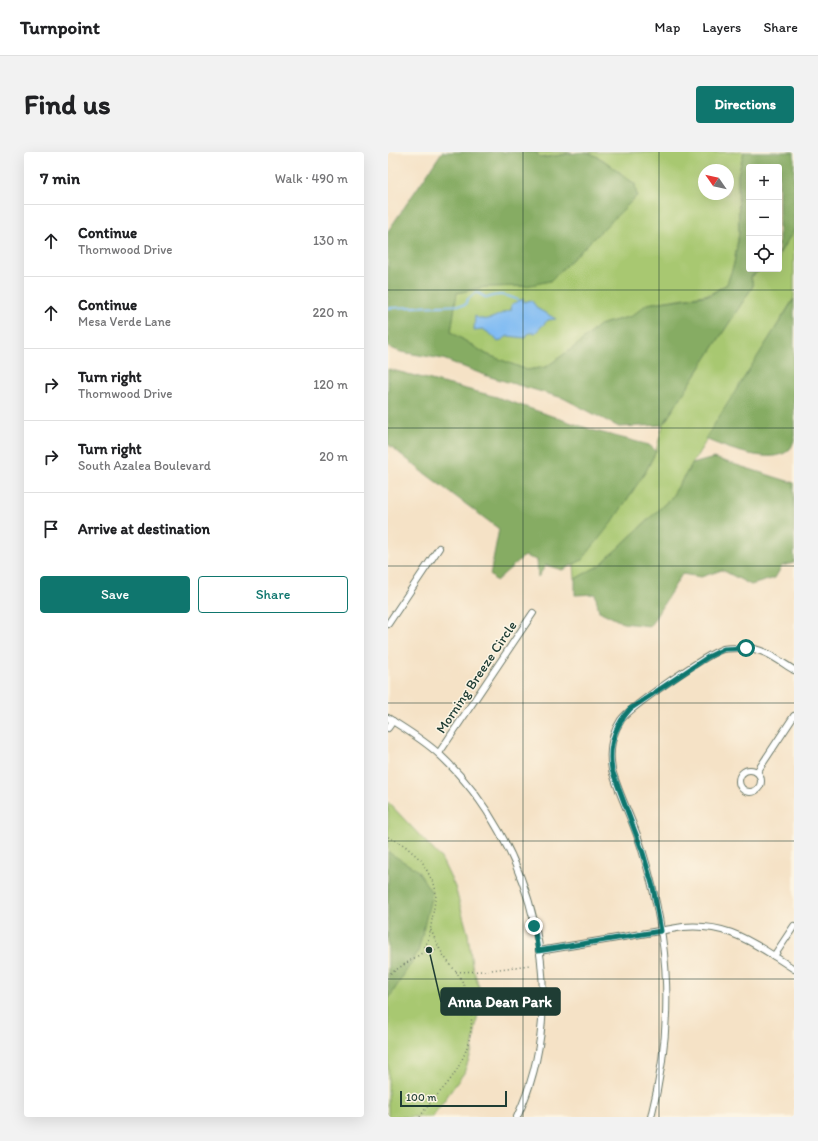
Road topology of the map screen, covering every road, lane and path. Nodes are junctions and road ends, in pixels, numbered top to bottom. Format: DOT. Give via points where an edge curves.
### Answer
graph roads {
  1 [pos="439,548"];
  2 [pos="532,613"];
  3 [pos="388,624"];
  4 [pos="794,670"];
  5 [pos="794,716"];
  6 [pos="390,719"];
  7 [pos="388,728"];
  8 [pos="439,753"];
  9 [pos="757,772"];
  10 [pos="388,837"];
  11 [pos="794,926"];
  12 [pos="430,928"];
  13 [pos="661,931"];
  14 [pos="439,949"];
  15 [pos="538,951"];
  16 [pos="423,952"];
  17 [pos="774,956"];
  18 [pos="530,965"];
  19 [pos="794,969"];
  20 [pos="456,972"];
  21 [pos="388,975"];
  22 [pos="388,1114"];
  23 [pos="391,1117"];
  24 [pos="420,1117"];
  25 [pos="517,1117"];
  26 [pos="651,1117"];
  1 -- 3 [label="street"];
  2 -- 8 [label="street, Morning Breeze Circle"];
  4 -- 13 [label="street" via="764,652 746,648 724,649 630,709 622,718 613,736 610,756 612,770 643,853 653,887"];
  5 -- 9 [label="street"];
  6 -- 7 [label="street"];
  6 -- 8 [label="street"];
  8 -- 15 [label="street" via="472,789 507,843 526,891"];
  10 -- 12 [label="path" via="413,851 430,874 436,895"];
  11 -- 17 [label="street"];
  12 -- 14 [label="path"];
  12 -- 16 [label="path"];
  13 -- 15 [label="street"];
  13 -- 17 [label="street" via="695,926 721,928 745,937"];
  13 -- 26 [label="street" via="666,968 667,1010 663,1061"];
  14 -- 16 [label="path"];
  14 -- 20 [label="path"];
  15 -- 25 [label="street" via="543,1003 541,1041 530,1087"];
  16 -- 21 [label="path"];
  17 -- 19 [label="street"];
  18 -- 20 [label="path"];
  20 -- 24 [label="path" via="462,979 472,1006 471,1033 455,1074"];
  22 -- 23 [label="path"];
}
